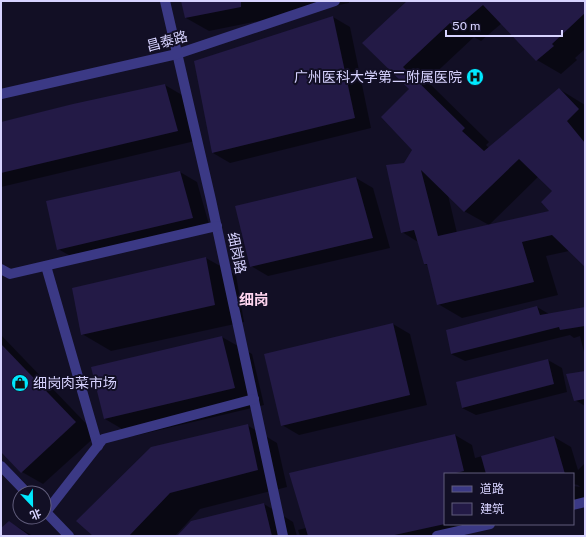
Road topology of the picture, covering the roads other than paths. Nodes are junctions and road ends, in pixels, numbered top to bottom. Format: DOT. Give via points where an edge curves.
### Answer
graph roads {
  1 [pos="165,1"];
  2 [pos="336,1"];
  3 [pos="177,54"];
  4 [pos="1,94"];
  5 [pos="217,226"];
  6 [pos="46,266"];
  7 [pos="1,269"];
  8 [pos="254,399"];
  9 [pos="98,446"];
  10 [pos="1,466"];
  11 [pos="19,485"];
  12 [pos="52,502"];
  13 [pos="585,502"];
  14 [pos="574,505"];
  15 [pos="52,518"];
  16 [pos="486,525"];
  17 [pos="69,536"];
  18 [pos="283,536"];
  19 [pos="437,536"];
  1 -- 3 [label="street, 细岗路"];
  2 -- 3 [label="street, 昌泰路"];
  3 -- 4 [label="street, 昌泰路"];
  3 -- 5 [label="street, 细岗路"];
  5 -- 6 [label="street"];
  5 -- 8 [label="street, 细岗路"];
  6 -- 7 [label="street" via="10,274"];
  6 -- 9 [label="street"];
  8 -- 9 [label="street" via="103,439"];
  8 -- 18 [label="street, 细岗路"];
  9 -- 12 [label="street"];
  10 -- 11 [label="street"];
  13 -- 14 [label="street"];
  15 -- 17 [label="street"];
  16 -- 19 [label="street"];
}
